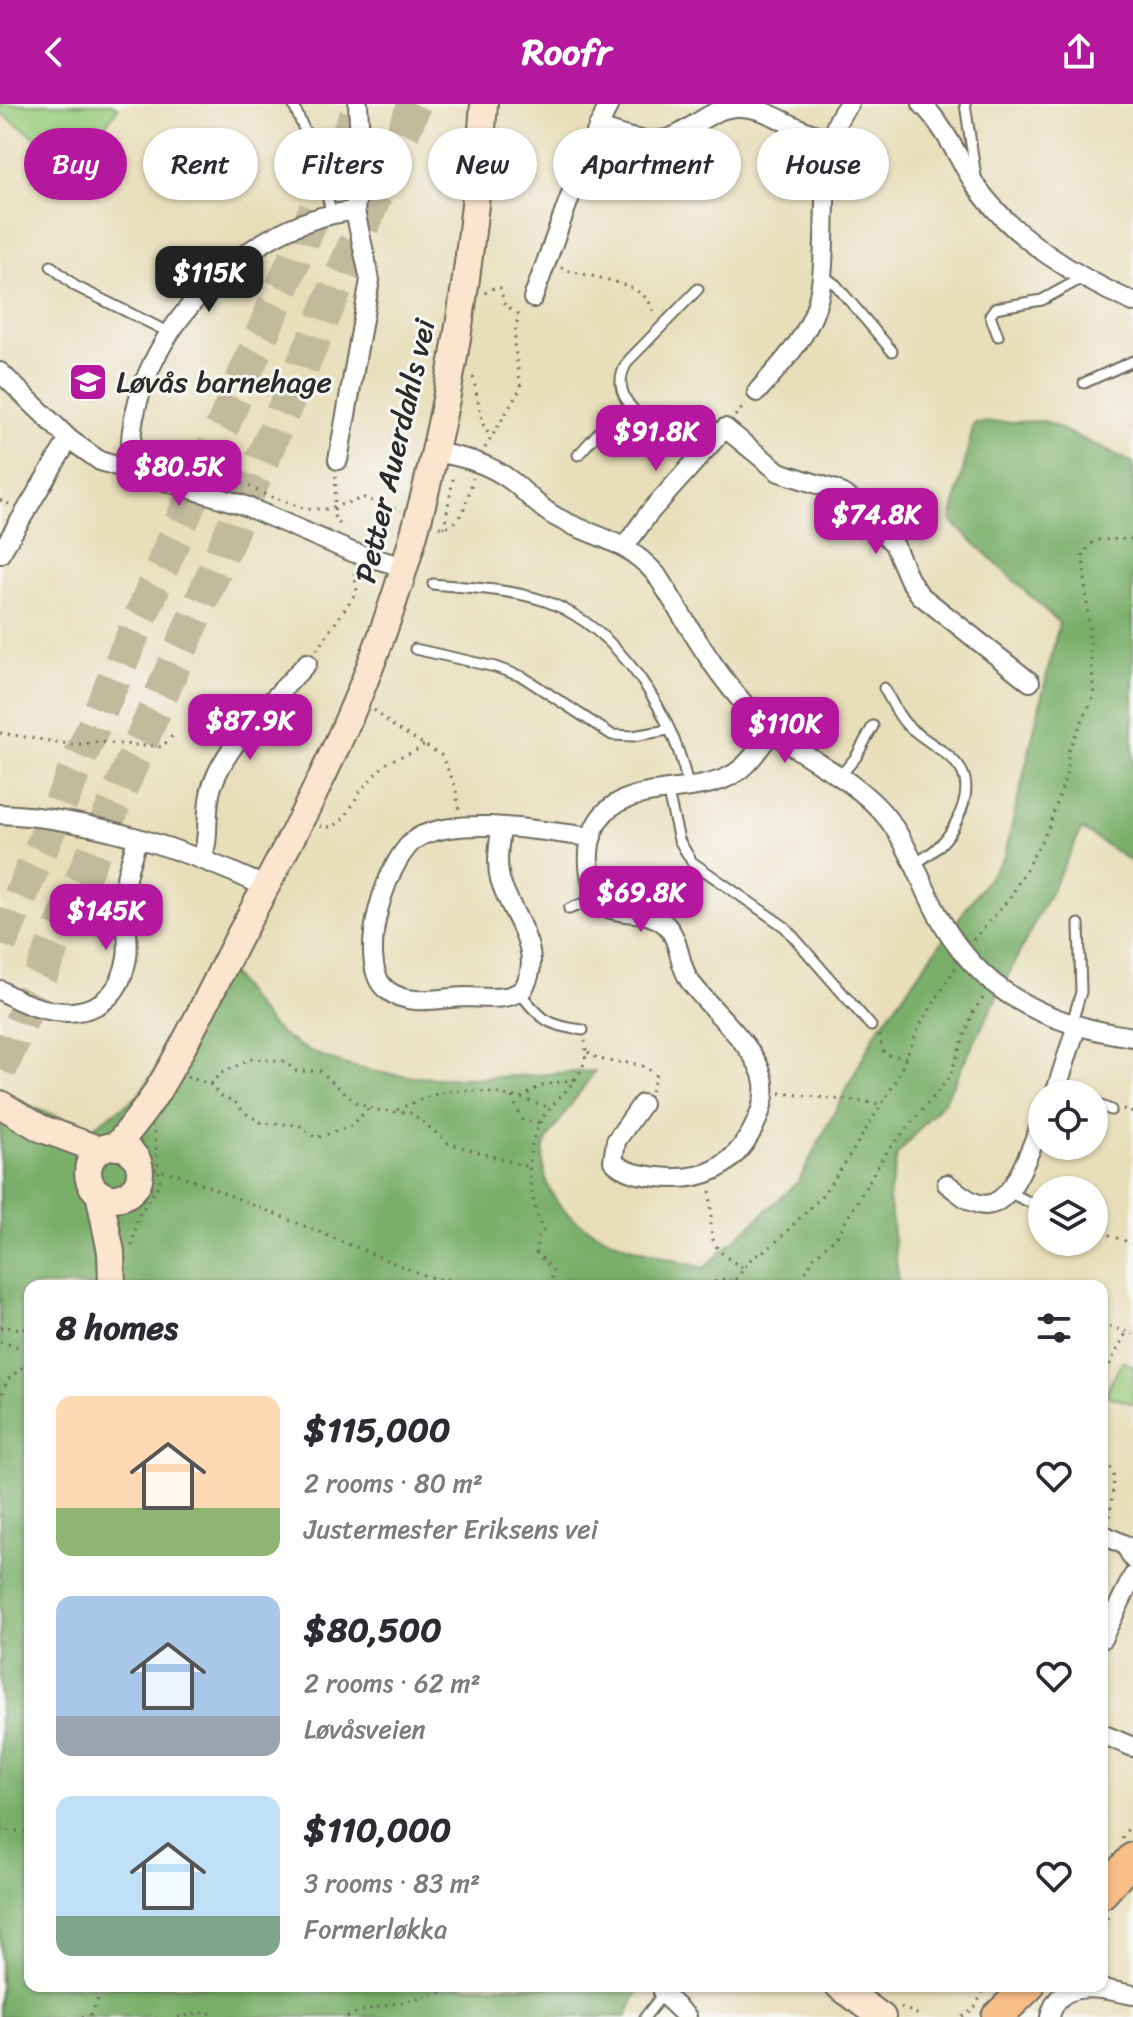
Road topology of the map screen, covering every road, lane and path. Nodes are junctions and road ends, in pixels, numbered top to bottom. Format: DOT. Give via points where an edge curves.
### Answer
graph roads {
  1 [pos="293,104"];
  2 [pos="358,104"];
  3 [pos="484,104"];
  4 [pos="609,104"];
  5 [pos="849,104"];
  6 [pos="922,104"];
  7 [pos="965,104"];
  8 [pos="598,127"];
  9 [pos="793,128"];
  10 [pos="976,185"];
  11 [pos="355,211"];
  12 [pos="332,214"];
  13 [pos="546,263"];
  14 [pos="51,266"];
  15 [pos="823,275"];
  16 [pos="1084,277"];
  17 [pos="698,289"];
  18 [pos="463,297"];
  19 [pos="527,300"];
  20 [pos="1133,302"];
  21 [pos="517,311"];
  22 [pos="168,332"];
  23 [pos="655,334"];
  24 [pos="998,336"];
  25 [pos="892,351"];
  26 [pos="453,352"];
  27 [pos="1133,361"];
  28 [pos="0,372"];
  29 [pos="1084,383"];
  30 [pos="757,392"];
  31 [pos="629,406"];
  32 [pos="725,428"];
  33 [pos="491,438"];
  34 [pos="69,439"];
  35 [pos="483,451"];
  36 [pos="434,452"];
  37 [pos="578,455"];
  38 [pos="699,457"];
  39 [pos="338,460"];
  40 [pos="457,466"];
  41 [pos="132,470"];
  42 [pos="473,478"];
  43 [pos="333,507"];
  44 [pos="404,513"];
  45 [pos="435,526"];
  46 [pos="444,528"];
  47 [pos="1133,539"];
  48 [pos="625,546"];
  49 [pos="1086,548"];
  50 [pos="352,552"];
  51 [pos="0,554"];
  52 [pos="404,567"];
  53 [pos="433,584"];
  54 [pos="415,649"];
  55 [pos="307,663"];
  56 [pos="1030,682"];
  57 [pos="884,688"];
  58 [pos="356,702"];
  59 [pos="873,726"];
  60 [pos="668,730"];
  61 [pos="772,731"];
  62 [pos="0,733"];
  63 [pos="173,735"];
  64 [pos="426,743"];
  65 [pos="841,775"];
  66 [pos="688,787"];
  67 [pos="667,789"];
  68 [pos="0,814"];
  69 [pos="303,817"];
  70 [pos="460,827"];
  71 [pos="501,829"];
  72 [pos="592,837"];
  73 [pos="137,840"];
  74 [pos="202,860"];
  75 [pos="915,863"];
  76 [pos="266,887"];
  77 [pos="596,898"];
  78 [pos="569,909"];
  79 [pos="1079,924"];
  80 [pos="994,983"];
  81 [pos="0,990"];
  82 [pos="519,992"];
  83 [pos="871,1026"];
  84 [pos="1074,1027"];
  85 [pos="583,1030"];
  86 [pos="1133,1037"];
  87 [pos="588,1052"];
  88 [pos="907,1058"];
  89 [pos="170,1067"];
  90 [pos="576,1078"];
  91 [pos="1066,1080"];
  92 [pos="210,1084"];
  93 [pos="764,1091"];
  94 [pos="512,1097"];
  95 [pos="521,1098"];
  96 [pos="0,1104"];
  97 [pos="642,1104"];
  98 [pos="883,1104"];
  99 [pos="369,1108"];
  100 [pos="551,1108"];
  101 [pos="1108,1109"];
  102 [pos="1111,1110"];
  103 [pos="393,1112"];
  104 [pos="540,1123"];
  105 [pos="154,1130"];
  106 [pos="1028,1153"];
  107 [pos="123,1160"];
  108 [pos="528,1167"];
  109 [pos="708,1175"];
  110 [pos="947,1184"];
  111 [pos="99,1193"];
  112 [pos="1010,1193"];
  113 [pos="125,1196"];
  114 [pos="1028,1201"];
  115 [pos="125,1228"];
  116 [pos="134,1228"];
  117 [pos="1108,1234"];
  118 [pos="1133,1244"];
  119 [pos="121,1254"];
  120 [pos="743,1267"];
  121 [pos="114,1280"];
  122 [pos="453,1280"];
  123 [pos="551,1280"];
  124 [pos="801,1280"];
  125 [pos="1108,1326"];
  126 [pos="0,1327"];
  127 [pos="24,1329"];
  128 [pos="1126,1333"];
  129 [pos="1133,1334"];
  130 [pos="0,1342"];
  131 [pos="24,1346"];
  132 [pos="24,1366"];
  133 [pos="1108,1368"];
  134 [pos="0,1401"];
  135 [pos="1108,1461"];
  136 [pos="1108,1522"];
  137 [pos="1108,1535"];
  138 [pos="1133,1559"];
  139 [pos="1133,1576"];
  140 [pos="1108,1627"];
  141 [pos="1108,1737"];
  142 [pos="1133,1747"];
  143 [pos="0,1830"];
  144 [pos="24,1832"];
  145 [pos="1133,1858"];
  146 [pos="1108,1886"];
  147 [pos="101,1992"];
  148 [pos="443,1992"];
  149 [pos="664,1992"];
  150 [pos="667,1992"];
  151 [pos="847,1992"];
  152 [pos="983,1992"];
  153 [pos="1072,1992"];
  154 [pos="1108,1992"];
  155 [pos="1133,1995"];
  156 [pos="1021,1999"];
  157 [pos="82,2017"];
  158 [pos="178,2017"];
  159 [pos="216,2017"];
  160 [pos="347,2017"];
  161 [pos="645,2017"];
  162 [pos="687,2017"];
  163 [pos="882,2017"];
  164 [pos="962,2017"];
  165 [pos="997,2017"];
  166 [pos="1050,2017"];
  1 -- 12 [label="lane" via="317,159"];
  2 -- 11 [label="street" via="361,156"];
  3 -- 18 [label="street, Petter Auerdahls vei"];
  4 -- 8 [label="street"];
  5 -- 15 [label="street" via="831,136"];
  6 -- 10 [label="street"];
  7 -- 10 [label="lane"];
  8 -- 9 [label="street" via="637,140 666,140 734,107 762,112"];
  8 -- 13 [label="street"];
  10 -- 16 [label="street" via="1000,215"];
  11 -- 12 [label="street"];
  11 -- 39 [label="street" via="370,280"];
  12 -- 22 [label="street" via="288,229 239,262 190,303"];
  13 -- 19 [label="street"];
  13 -- 23 [label="path" via="636,291 654,309"];
  14 -- 22 [label="lane" via="75,286"];
  15 -- 25 [label="lane"];
  15 -- 30 [label="street" via="806,330"];
  16 -- 20 [label="street"];
  16 -- 24 [label="lane" via="1042,300 995,308 990,315"];
  17 -- 23 [label="lane"];
  18 -- 21 [label="path" via="500,288 505,306"];
  18 -- 26 [label="street, Petter Auerdahls vei"];
  19 -- 21 [label="path"];
  21 -- 33 [label="path" via="514,343 521,388"];
  22 -- 41 [label="street" via="131,421"];
  23 -- 31 [label="lane" via="622,371 622,392"];
  26 -- 33 [label="path" via="469,362"];
  26 -- 36 [label="street, Petter Auerdahls vei"];
  27 -- 29 [label="lane"];
  28 -- 34 [label="street"];
  30 -- 32 [label="path"];
  31 -- 37 [label="lane"];
  31 -- 38 [label="lane"];
  32 -- 38 [label="street"];
  32 -- 56 [label="street" via="779,472 849,498 894,544 920,595"];
  33 -- 35 [label="path"];
  34 -- 41 [label="street" via="89,455"];
  34 -- 51 [label="street"];
  36 -- 48 [label="street" via="494,469 558,518"];
  36 -- 52 [label="street, Petter Auerdahls vei"];
  38 -- 48 [label="street"];
  39 -- 43 [label="path"];
  40 -- 46 [label="path"];
  41 -- 43 [label="path" via="202,468 296,507"];
  41 -- 50 [label="street" via="270,515"];
  42 -- 46 [label="path" via="461,516"];
  43 -- 44 [label="path" via="364,498"];
  43 -- 50 [label="path" via="337,522 354,542"];
  45 -- 46 [label="path"];
  47 -- 49 [label="path" via="1095,540"];
  48 -- 61 [label="street" via="656,574 738,698"];
  50 -- 52 [label="street"];
  50 -- 55 [label="path" via="357,591"];
  52 -- 58 [label="street, Petter Auerdahls vei"];
  53 -- 60 [label="lane" via="516,593 573,615 630,666"];
  54 -- 60 [label="lane" via="523,677 612,735"];
  55 -- 74 [label="street" via="217,775"];
  57 -- 75 [label="lane" via="906,724 951,757 966,778 967,795 954,827 938,848"];
  58 -- 64 [label="path"];
  58 -- 69 [label="street, Petter Auerdahls vei"];
  59 -- 65 [label="lane"];
  60 -- 66 [label="lane"];
  61 -- 65 [label="street"];
  61 -- 66 [label="street" via="737,772"];
  62 -- 63 [label="path" via="75,745 162,747"];
  64 -- 69 [label="path" via="414,754 383,766 336,827"];
  64 -- 70 [label="path" via="441,755 455,785"];
  65 -- 75 [label="street" via="884,814"];
  66 -- 67 [label="street"];
  67 -- 72 [label="street" via="623,800 606,814"];
  67 -- 83 [label="lane" via="679,840 692,862 785,927"];
  68 -- 73 [label="street"];
  69 -- 76 [label="street, Petter Auerdahls vei"];
  70 -- 71 [label="street"];
  70 -- 82 [label="street" via="420,836 399,856 375,924 373,969 384,988 411,1000"];
  71 -- 72 [label="street"];
  71 -- 82 [label="street" via="499,875 532,956 528,979"];
  72 -- 77 [label="street" via="588,867"];
  73 -- 74 [label="street"];
  73 -- 81 [label="street" via="123,900 127,957 105,998 84,1010 58,1014 34,1009"];
  74 -- 76 [label="street"];
  75 -- 80 [label="street" via="947,929"];
  76 -- 89 [label="street, Petter Auerdahls vei"];
  77 -- 78 [label="lane"];
  77 -- 93 [label="street" via="609,910 649,914 666,925 687,978 757,1064"];
  79 -- 84 [label="lane" via="1081,992"];
  80 -- 84 [label="street"];
  80 -- 124 [label="path" via="974,1010 949,1078 883,1157 837,1236 814,1257"];
  82 -- 85 [label="lane" via="545,1021"];
  83 -- 88 [label="path" via="878,1030 884,1054"];
  84 -- 86 [label="street"];
  84 -- 91 [label="street"];
  85 -- 87 [label="path"];
  87 -- 90 [label="path" via="586,1066"];
  87 -- 97 [label="path" via="597,1060 649,1067 656,1076"];
  89 -- 92 [label="path"];
  89 -- 107 [label="street, Petter Auerdahls vei"];
  90 -- 95 [label="path" via="540,1086"];
  90 -- 100 [label="path"];
  92 -- 99 [label="path" via="252,1059 270,1058 296,1071 320,1071 342,1093"];
  92 -- 99 [label="path" via="252,1118 270,1126 299,1125 316,1138 351,1126"];
  93 -- 98 [label="path"];
  93 -- 109 [label="street" via="747,1140 730,1162"];
  94 -- 95 [label="path"];
  94 -- 103 [label="path" via="471,1089 433,1092"];
  94 -- 104 [label="path" via="522,1120"];
  95 -- 100 [label="path"];
  96 -- 107 [label="street" via="40,1128"];
  97 -- 109 [label="street" via="616,1141 613,1161 649,1176"];
  99 -- 103 [label="path"];
  100 -- 104 [label="path"];
  101 -- 102 [label="lane"];
  103 -- 108 [label="path" via="412,1113 448,1143"];
  104 -- 108 [label="path"];
  105 -- 107 [label="path"];
  106 -- 112 [label="street"];
  107 -- 111 [label="street" via="92,1187"];
  107 -- 113 [label="street, Petter Auerdahls vei" via="137,1183"];
  107 -- 116 [label="path" via="157,1190"];
  107 -- 122 [label="path" via="428,1277"];
  108 -- 123 [label="path" via="543,1231 536,1252 554,1271"];
  109 -- 120 [label="path" via="711,1240 716,1250"];
  110 -- 112 [label="street" via="979,1204 999,1203"];
  111 -- 113 [label="street"];
  111 -- 119 [label="street"];
  112 -- 114 [label="lane"];
  113 -- 119 [label="street, Petter Auerdahls vei"];
  115 -- 116 [label="path"];
  116 -- 119 [label="path"];
  117 -- 118 [label="path"];
  119 -- 121 [label="street"];
  125 -- 128 [label="path"];
  126 -- 127 [label="path"];
  128 -- 129 [label="path"];
  128 -- 133 [label="path"];
  130 -- 131 [label="path"];
  132 -- 134 [label="path" via="7,1380"];
  135 -- 136 [label="path" via="1114,1477"];
  137 -- 138 [label="street" via="1125,1545"];
  139 -- 140 [label="street"];
  141 -- 142 [label="street"];
  143 -- 144 [label="path"];
  145 -- 146 [label="main road"];
  147 -- 157 [label="path" via="90,2015"];
  148 -- 160 [label="path"];
  149 -- 161 [label="lane"];
  150 -- 162 [label="street"];
  151 -- 163 [label="street"];
  152 -- 164 [label="path" via="974,2009"];
  153 -- 166 [label="street" via="1057,2001"];
  154 -- 155 [label="street"];
  156 -- 165 [label="main road"];
  158 -- 159 [label="path" via="208,2012"];
}
